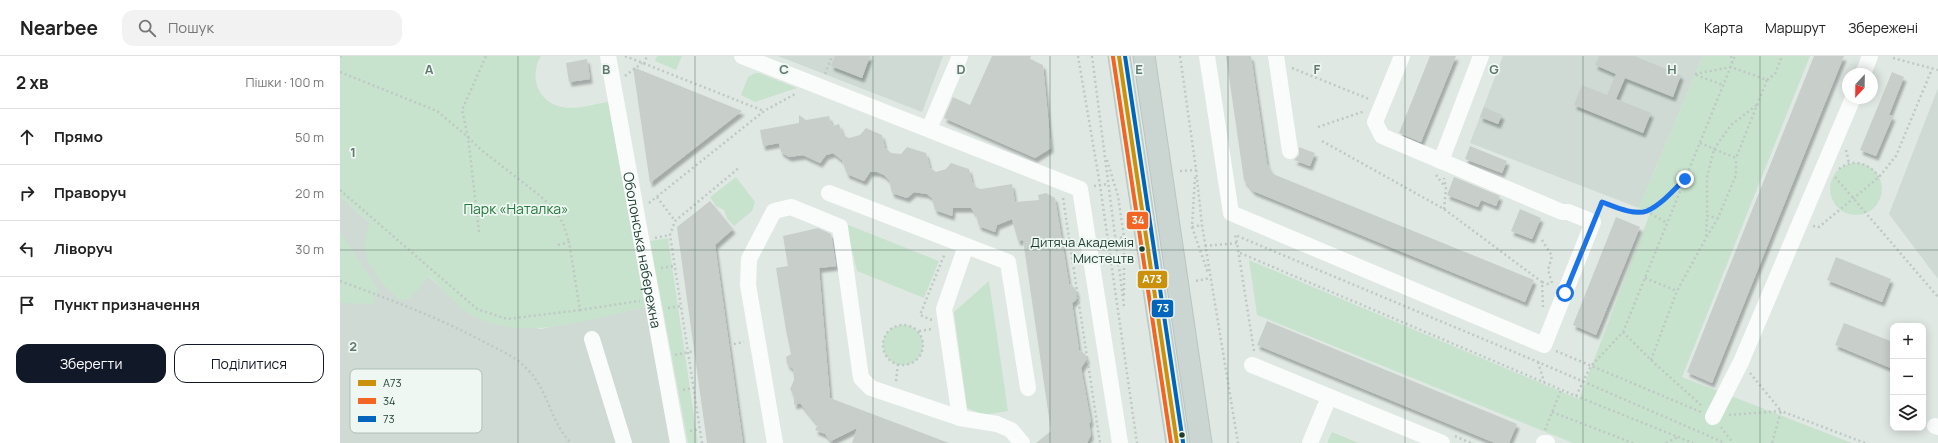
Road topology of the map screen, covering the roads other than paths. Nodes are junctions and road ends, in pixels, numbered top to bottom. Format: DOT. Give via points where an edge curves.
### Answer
graph roads {
  1 [pos="608,56"];
  2 [pos="742,56"];
  3 [pos="960,56"];
  4 [pos="1119,56"];
  5 [pos="1144,56"];
  6 [pos="1207,56"];
  7 [pos="1402,56"];
  8 [pos="1481,56"];
  9 [pos="1870,56"];
  10 [pos="1276,57"];
  11 [pos="1865,68"];
  12 [pos="1850,104"];
  13 [pos="929,130"];
  14 [pos="1290,151"];
  15 [pos="1441,161"];
  16 [pos="829,193"];
  17 [pos="966,246"];
  18 [pos="592,339"];
  19 [pos="1253,360"];
  20 [pos="1028,388"];
  21 [pos="1329,397"];
  22 [pos="1713,417"];
  23 [pos="960,418"];
  24 [pos="624,443"];
  25 [pos="678,443"];
  26 [pos="775,443"];
  27 [pos="1022,443"];
  28 [pos="1120,443"];
  29 [pos="1177,443"];
  30 [pos="1202,443"];
  31 [pos="1310,443"];
  32 [pos="1442,443"];
  1 -- 25 [label="street, Оболонська набережна"];
  2 -- 13 [label="street"];
  3 -- 13 [label="street"];
  4 -- 29 [label="main road"];
  5 -- 30 [label="main road"];
  6 -- 15 [label="street" via="1231,213 1544,345 1593,222 1562,212"];
  7 -- 15 [label="street" via="1375,122 1382,136"];
  8 -- 15 [label="street"];
  9 -- 11 [label="street"];
  10 -- 14 [label="street"];
  12 -- 22 [label="street" via="1741,362"];
  13 -- 28 [label="street" via="1080,189"];
  16 -- 17 [label="street"];
  17 -- 20 [label="street" via="1008,262"];
  17 -- 23 [label="street" via="944,309"];
  18 -- 24 [label="street"];
  19 -- 21 [label="street"];
  21 -- 31 [label="street"];
  21 -- 32 [label="street"];
  23 -- 26 [label="street" via="871,388 861,378 840,226 791,206 774,211 749,259 748,285"];
  23 -- 27 [label="street" via="997,424 1011,430"];
}
